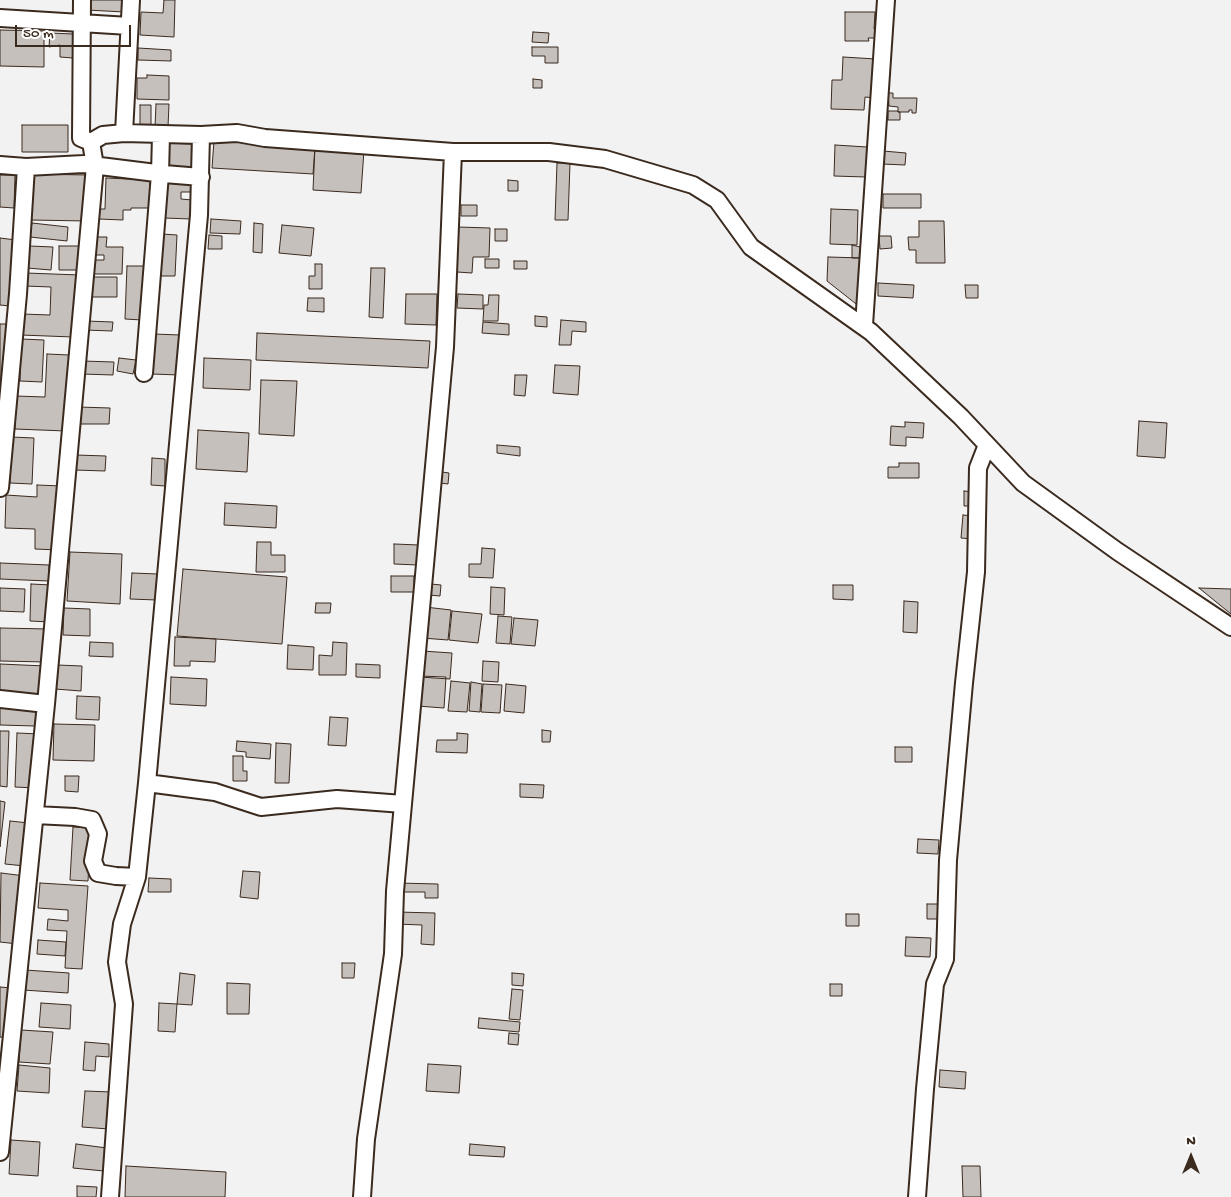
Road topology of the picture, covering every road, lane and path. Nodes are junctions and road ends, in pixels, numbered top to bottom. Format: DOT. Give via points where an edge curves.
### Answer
graph roads {
  1 [pos="82,0"];
  2 [pos="130,0"];
  3 [pos="886,0"];
  4 [pos="0,18"];
  5 [pos="81,23"];
  6 [pos="130,26"];
  7 [pos="124,133"];
  8 [pos="161,135"];
  9 [pos="201,135"];
  10 [pos="91,142"];
  11 [pos="453,152"];
  12 [pos="0,165"];
  13 [pos="94,166"];
  14 [pos="26,167"];
  15 [pos="160,174"];
  16 [pos="201,177"];
  17 [pos="864,325"];
  18 [pos="144,374"];
  19 [pos="987,445"];
  20 [pos="0,488"];
  21 [pos="1231,627"];
  22 [pos="0,698"];
  23 [pos="46,704"];
  24 [pos="147,783"];
  25 [pos="403,804"];
  26 [pos="35,814"];
  27 [pos="137,877"];
  28 [pos="0,1152"];
  29 [pos="110,1197"];
  30 [pos="362,1197"];
  31 [pos="917,1197"];
  1 -- 5 [label="street"];
  2 -- 6 [label="street"];
  3 -- 17 [label="street"];
  4 -- 5 [label="street"];
  5 -- 6 [label="street"];
  5 -- 10 [label="street" via="81,138"];
  6 -- 7 [label="street"];
  7 -- 8 [label="street"];
  7 -- 10 [label="street" via="103,135"];
  8 -- 9 [label="street"];
  8 -- 15 [label="street"];
  9 -- 11 [label="street" via="238,133 265,138"];
  9 -- 16 [label="street"];
  10 -- 13 [label="street"];
  11 -- 17 [label="street" via="549,152 605,158 693,185 717,200 751,247"];
  11 -- 25 [label="street" via="445,347"];
  12 -- 14 [label="street"];
  13 -- 14 [label="street"];
  13 -- 15 [label="street"];
  13 -- 23 [label="street"];
  14 -- 20 [label="street"];
  15 -- 16 [label="street"];
  15 -- 18 [label="street"];
  16 -- 24 [label="street"];
  17 -- 19 [label="street"];
  19 -- 21 [label="street" via="1023,483 1117,552"];
  19 -- 31 [label="street" via="978,468 976,572 948,860 945,959 935,984"];
  22 -- 23 [label="street"];
  23 -- 26 [label="street"];
  24 -- 25 [label="street" via="215,792 261,807 337,799"];
  24 -- 27 [label="street"];
  25 -- 30 [label="street" via="393,954 366,1139"];
  26 -- 27 [label="street" via="92,820 98,834 93,861 98,873"];
  26 -- 28 [label="street"];
  27 -- 29 [label="street" via="122,924 117,962 124,1004"];
}
